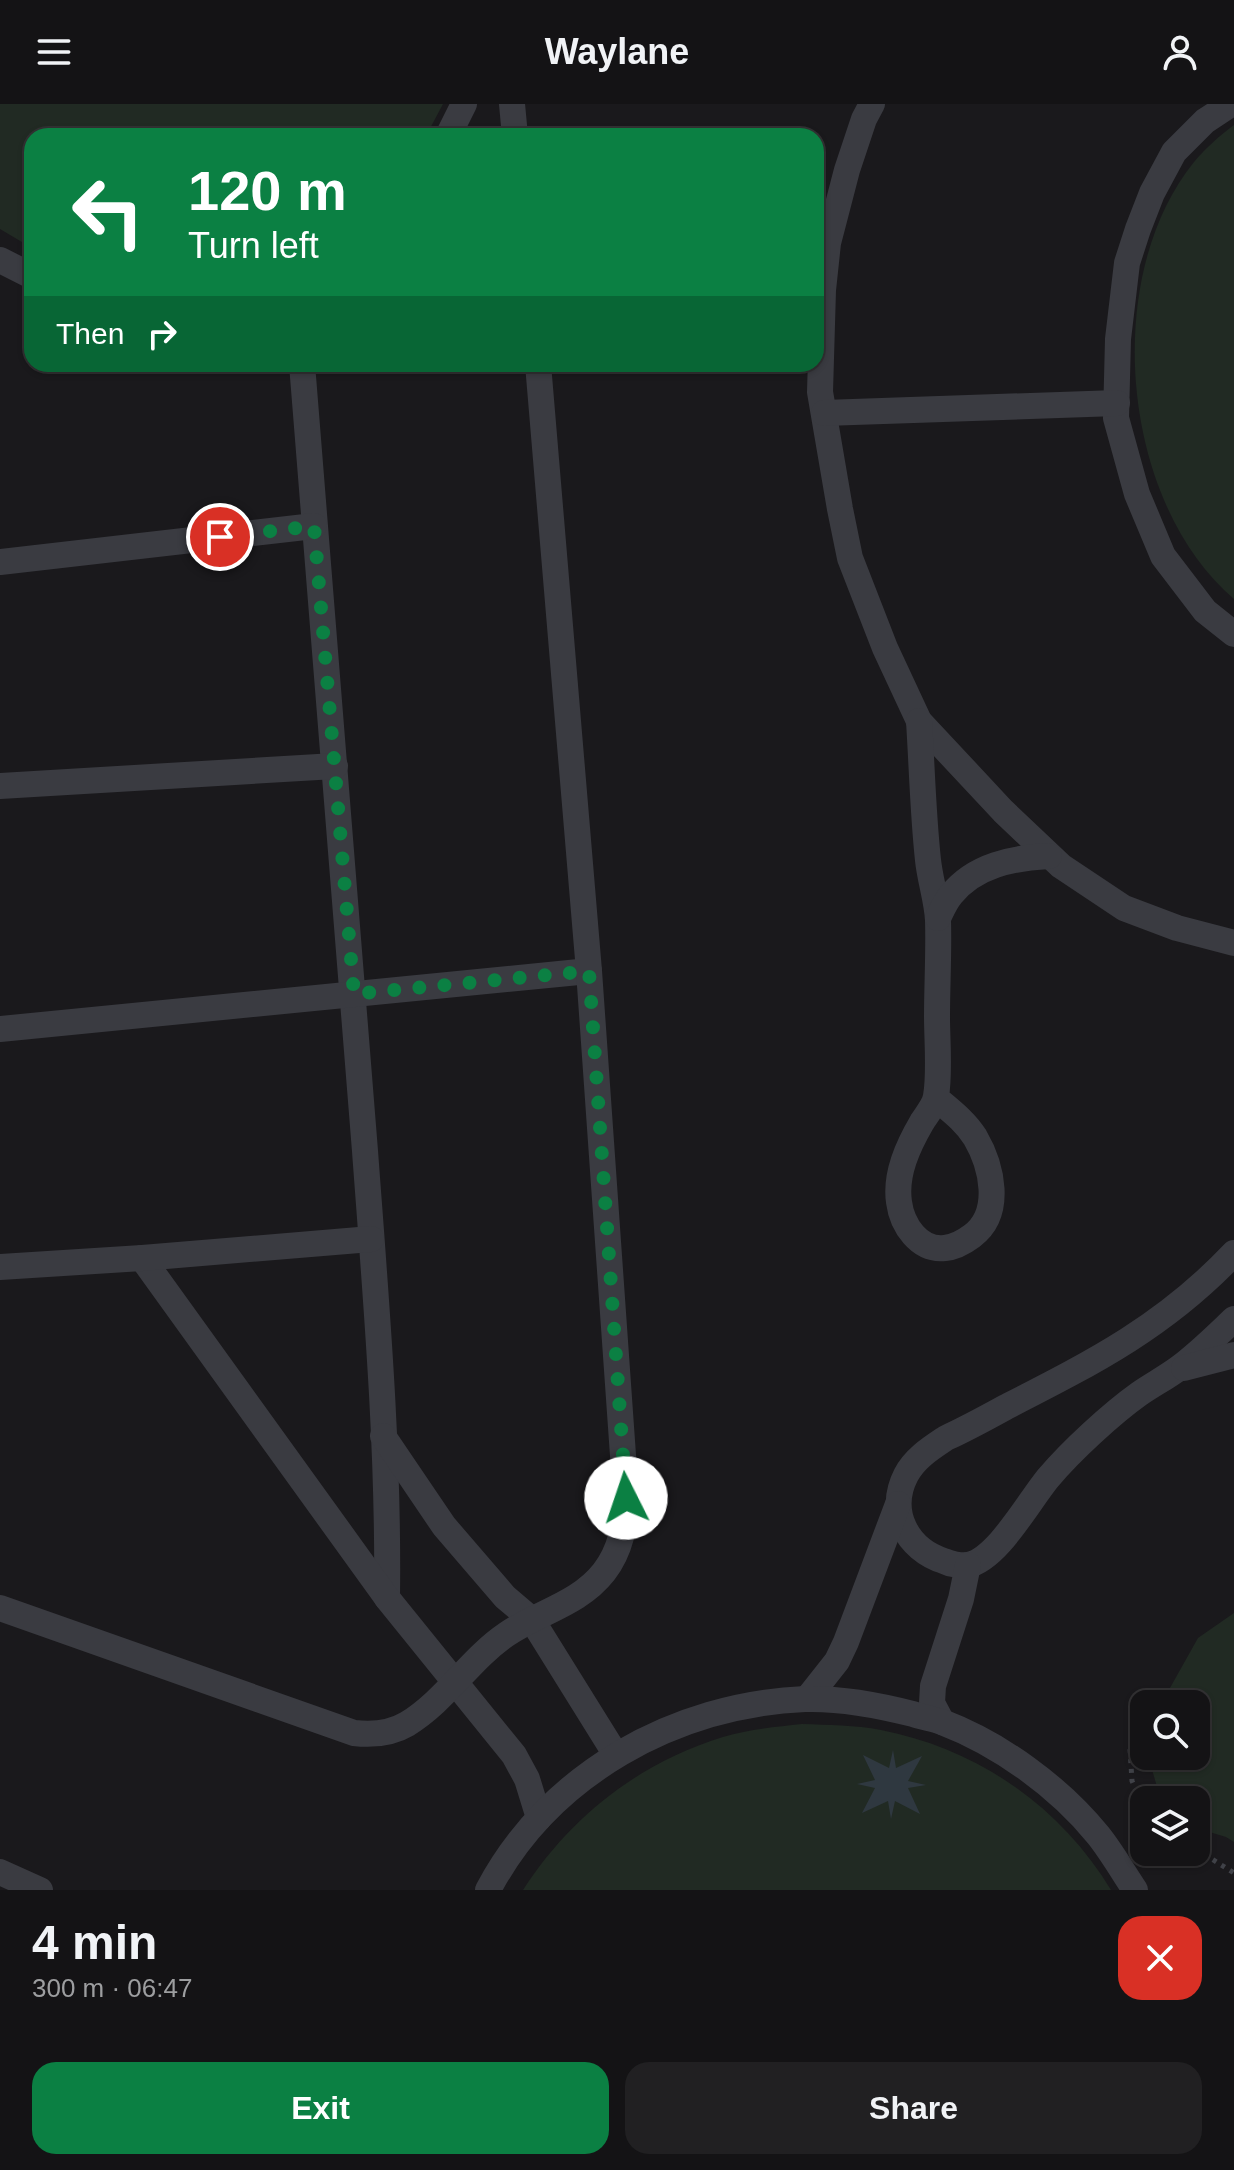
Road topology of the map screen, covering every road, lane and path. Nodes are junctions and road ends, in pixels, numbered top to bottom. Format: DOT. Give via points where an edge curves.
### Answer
graph roads {
  1 [pos="464,104"];
  2 [pos="512,104"];
  3 [pos="872,104"];
  4 [pos="1231,104"];
  5 [pos="452,128"];
  6 [pos="514,128"];
  7 [pos="0,260"];
  8 [pos="24,272"];
  9 [pos="824,281"];
  10 [pos="303,372"];
  11 [pos="539,372"];
  12 [pos="821,372"];
  13 [pos="1117,403"];
  14 [pos="824,413"];
  15 [pos="314,526"];
  16 [pos="0,562"];
  17 [pos="1234,634"];
  18 [pos="919,721"];
  19 [pos="335,766"];
  20 [pos="0,786"];
  21 [pos="1049,856"];
  22 [pos="938,918"];
  23 [pos="1234,943"];
  24 [pos="589,971"];
  25 [pos="354,994"];
  26 [pos="0,1029"];
  27 [pos="936,1098"];
  28 [pos="371,1239"];
  29 [pos="1234,1253"];
  30 [pos="142,1258"];
  31 [pos="0,1267"];
  32 [pos="1234,1319"];
  33 [pos="1234,1355"];
  34 [pos="1176,1370"];
  35 [pos="383,1436"];
  36 [pos="898,1504"];
  37 [pos="968,1565"];
  38 [pos="387,1598"];
  39 [pos="0,1608"];
  40 [pos="532,1620"];
  41 [pos="454,1683"];
  42 [pos="807,1699"];
  43 [pos="942,1722"];
  44 [pos="616,1755"];
  45 [pos="539,1818"];
  46 [pos="1210,1858"];
  47 [pos="0,1872"];
  48 [pos="1234,1873"];
  49 [pos="40,1890"];
  50 [pos="488,1890"];
  51 [pos="1135,1890"];
  1 -- 5 [label="street"];
  2 -- 6 [label="street"];
  3 -- 9 [label="street" via="847,170"];
  4 -- 13 [label="street" via="1174,152 1138,229 1127,263"];
  7 -- 8 [label="street"];
  10 -- 15 [label="street"];
  11 -- 24 [label="street"];
  12 -- 14 [label="street"];
  13 -- 14 [label="street"];
  13 -- 17 [label="street" via="1125,457 1163,556 1205,611"];
  14 -- 18 [label="street" via="850,558"];
  15 -- 16 [label="street"];
  15 -- 19 [label="street"];
  18 -- 21 [label="street"];
  18 -- 22 [label="street" via="925,828"];
  19 -- 20 [label="street"];
  19 -- 25 [label="street"];
  21 -- 22 [label="street" via="1008,860 985,869 950,896"];
  21 -- 23 [label="street" via="1124,908"];
  22 -- 27 [label="street"];
  24 -- 25 [label="street"];
  24 -- 40 [label="street" via="625,1521 620,1542 594,1583"];
  25 -- 26 [label="street"];
  25 -- 28 [label="street"];
  27 -- 27 [label="street" via="901,1167 898,1200 913,1236 945,1248 960,1244 986,1221 992,1185 974,1137"];
  28 -- 30 [label="street"];
  28 -- 35 [label="street"];
  29 -- 36 [label="street" via="1184,1300 1114,1350 927,1451 904,1478"];
  30 -- 31 [label="street"];
  30 -- 38 [label="street"];
  32 -- 34 [label="street"];
  33 -- 34 [label="street"];
  34 -- 37 [label="street" via="1136,1396 1082,1444 1051,1474 1006,1536 987,1556"];
  35 -- 38 [label="street"];
  35 -- 40 [label="street" via="444,1526"];
  36 -- 37 [label="street" via="904,1532 916,1546 929,1556"];
  36 -- 42 [label="street" via="846,1642"];
  37 -- 43 [label="street" via="933,1686 932,1703"];
  38 -- 41 [label="street"];
  39 -- 41 [label="street" via="354,1733 371,1735 405,1725"];
  40 -- 41 [label="street" via="506,1634"];
  40 -- 44 [label="street"];
  41 -- 45 [label="street" via="514,1755"];
  42 -- 43 [label="street" via="875,1704"];
  42 -- 44 [label="street" via="740,1706 701,1717"];
  43 -- 51 [label="street" via="1000,1751 1053,1788 1098,1835"];
  44 -- 45 [label="street"];
  45 -- 50 [label="street"];
  46 -- 48 [label="path"];
  47 -- 49 [label="street"];
}
